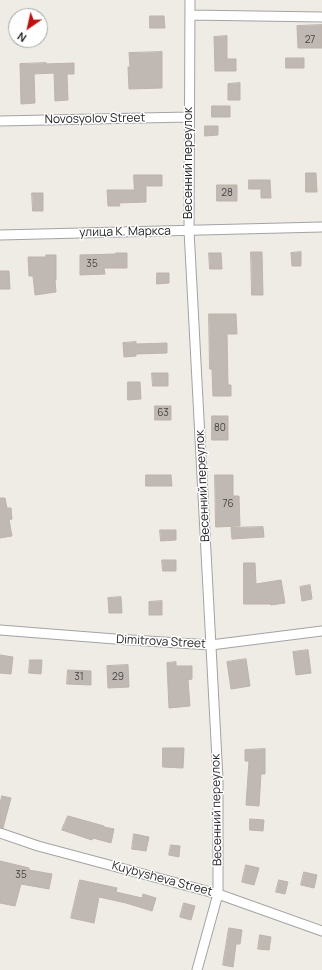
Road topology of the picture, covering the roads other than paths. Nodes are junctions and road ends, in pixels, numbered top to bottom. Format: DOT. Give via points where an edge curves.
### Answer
graph roads {
  1 [pos="190,0"];
  2 [pos="190,16"];
  3 [pos="322,17"];
  4 [pos="189,117"];
  5 [pos="0,121"];
  6 [pos="322,227"];
  7 [pos="189,230"];
  8 [pos="0,235"];
  9 [pos="0,630"];
  10 [pos="322,631"];
  11 [pos="211,645"];
  12 [pos="0,833"];
  13 [pos="218,894"];
  14 [pos="322,931"];
  15 [pos="197,970"];
  1 -- 2 [label="street, Весенний переулок"];
  2 -- 3 [label="street"];
  2 -- 4 [label="street, Весенний переулок"];
  4 -- 5 [label="street, Novosyolov Street"];
  4 -- 7 [label="street, Весенний переулок"];
  6 -- 7 [label="street, улица К. Маркса"];
  7 -- 8 [label="street, улица К. Маркса"];
  7 -- 11 [label="street, Весенний переулок"];
  9 -- 11 [label="street, Dimitrova Street"];
  10 -- 11 [label="street, Dimitrova Street"];
  11 -- 13 [label="street, Весенний переулок" via="218,779"];
  12 -- 13 [label="street, Kuybysheva Street" via="38,846"];
  13 -- 14 [label="street, Kuybysheva Street"];
  13 -- 15 [label="street, Весенний переулок"];
}
